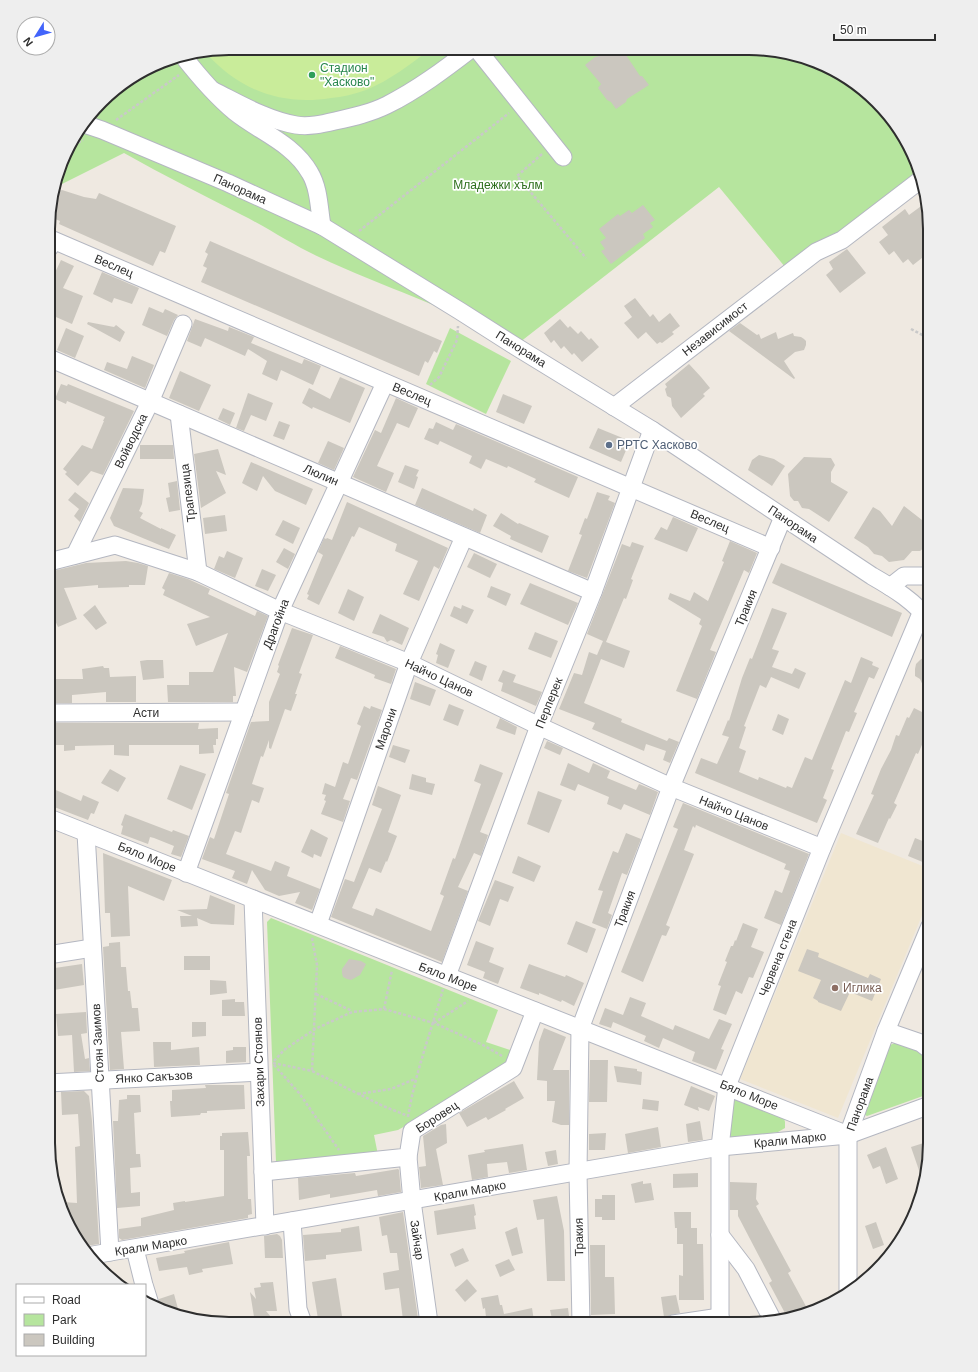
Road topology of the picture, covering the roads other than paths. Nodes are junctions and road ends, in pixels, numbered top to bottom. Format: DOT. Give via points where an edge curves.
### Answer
graph roads {
  1 [pos="463,55"];
  2 [pos="482,55"];
  3 [pos="186,60"];
  4 [pos="214,91"];
  5 [pos="89,126"];
  6 [pos="563,157"];
  7 [pos="917,183"];
  8 [pos="322,226"];
  9 [pos="55,246"];
  10 [pos="183,324"];
  11 [pos="55,361"];
  12 [pos="385,383"];
  13 [pos="150,402"];
  14 [pos="614,407"];
  15 [pos="179,414"];
  16 [pos="652,430"];
  17 [pos="339,483"];
  18 [pos="632,488"];
  19 [pos="783,517"];
  20 [pos="464,537"];
  21 [pos="771,548"];
  22 [pos="75,555"];
  23 [pos="55,560"];
  24 [pos="198,572"];
  25 [pos="923,576"];
  26 [pos="890,587"];
  27 [pos="593,592"];
  28 [pos="280,611"];
  29 [pos="923,614"];
  30 [pos="923,624"];
  31 [pos="409,663"];
  32 [pos="244,712"];
  33 [pos="55,713"];
  34 [pos="540,726"];
  35 [pos="671,787"];
  36 [pos="55,820"];
  37 [pos="86,833"];
  38 [pos="822,848"];
  39 [pos="186,873"];
  40 [pos="253,899"];
  41 [pos="313,922"];
  42 [pos="923,943"];
  43 [pos="92,948"];
  44 [pos="55,953"];
  45 [pos="447,976"];
  46 [pos="535,1011"];
  47 [pos="580,1029"];
  48 [pos="886,1031"];
  49 [pos="923,1044"];
  50 [pos="266,1068"];
  51 [pos="100,1080"];
  52 [pos="55,1083"];
  53 [pos="727,1086"];
  54 [pos="923,1108"];
  55 [pos="848,1135"];
  56 [pos="720,1148"];
  57 [pos="408,1158"];
  58 [pos="263,1172"];
  59 [pos="578,1172"];
  60 [pos="412,1201"];
  61 [pos="292,1222"];
  62 [pos="265,1226"];
  63 [pos="720,1235"];
  64 [pos="135,1249"];
  65 [pos="101,1254"];
  66 [pos="144,1284"];
  67 [pos="848,1286"];
  68 [pos="771,1316"];
  69 [pos="301,1317"];
  70 [pos="428,1317"];
  71 [pos="581,1317"];
  72 [pos="722,1317"];
  1 -- 4 [label="street" via="434,77 387,105 317,126 296,125 273,119"];
  2 -- 6 [label="street"];
  3 -- 4 [label="street"];
  4 -- 8 [label="street" via="235,112 296,154 310,173 318,195"];
  5 -- 8 [label="street, Панорама" via="228,183"];
  7 -- 14 [label="street, Независимост" via="842,240 816,252"];
  8 -- 14 [label="street, Панорама"];
  9 -- 12 [label="street, Веслец"];
  10 -- 13 [label="street, Войводска"];
  11 -- 13 [label="street, Люлин"];
  12 -- 17 [label="street, Драгойна"];
  12 -- 18 [label="street, Веслец"];
  13 -- 15 [label="street, Люлин"];
  13 -- 22 [label="street, Войводска"];
  14 -- 16 [label="street, Панорама"];
  15 -- 17 [label="street, Люлин"];
  15 -- 24 [label="street, Трапезица"];
  16 -- 18 [label="street, Перперек"];
  16 -- 19 [label="street, Панорама"];
  17 -- 20 [label="street, Люлин"];
  17 -- 28 [label="street, Драгойна"];
  18 -- 21 [label="street, Веслец"];
  18 -- 27 [label="street, Перперек"];
  19 -- 21 [label="street, Тракия"];
  19 -- 26 [label="street, Панорама"];
  20 -- 27 [label="street, Люлин"];
  20 -- 31 [label="street, Марони"];
  21 -- 35 [label="street, Тракия"];
  22 -- 23 [label="street, Найчо Цанов"];
  22 -- 24 [label="street, Найчо Цанов" via="115,545"];
  24 -- 28 [label="street, Найчо Цанов"];
  25 -- 26 [label="street" via="904,576"];
  26 -- 29 [label="street, Панорама"];
  27 -- 34 [label="street, Перперек"];
  28 -- 31 [label="street, Найчо Цанов"];
  28 -- 32 [label="street, Драгойна"];
  30 -- 38 [label="street, Червена стена"];
  31 -- 34 [label="street, Найчо Цанов"];
  31 -- 41 [label="street, Марони"];
  32 -- 33 [label="street, Асти"];
  32 -- 39 [label="street, Драгойна"];
  34 -- 35 [label="street, Найчо Цанов"];
  34 -- 45 [label="street, Перперек"];
  35 -- 38 [label="street, Найчо Цанов"];
  35 -- 47 [label="street, Тракия"];
  36 -- 37 [label="street, Бяло Море"];
  37 -- 39 [label="street, Бяло Море"];
  37 -- 43 [label="street, Стоян Заимов"];
  38 -- 53 [label="street, Червена стена"];
  39 -- 40 [label="street, Бяло Море"];
  40 -- 41 [label="street, Бяло Море"];
  40 -- 50 [label="street, Захари Стоянов"];
  41 -- 45 [label="street, Бяло Море"];
  42 -- 48 [label="street, Панорама"];
  43 -- 44 [label="street"];
  43 -- 51 [label="street, Стоян Заимов"];
  45 -- 46 [label="street, Бяло Море"];
  46 -- 47 [label="street, Бяло Море"];
  46 -- 57 [label="street, Боровец" via="513,1068 410,1124"];
  47 -- 53 [label="street, Бяло Море"];
  47 -- 59 [label="street, Тракия"];
  48 -- 49 [label="street"];
  48 -- 55 [label="street, Панорама"];
  50 -- 51 [label="street, Янко Сакъзов"];
  50 -- 58 [label="street, Захари Стоянов"];
  51 -- 52 [label="street, Янко Сакъзов"];
  51 -- 65 [label="street, Стоян Заимов"];
  53 -- 55 [label="street, Бяло Море"];
  53 -- 56 [label="street, Червена стена"];
  54 -- 55 [label="street, Крали Марко"];
  55 -- 56 [label="street, Крали Марко"];
  55 -- 67 [label="street, Панорама"];
  56 -- 59 [label="street, Крали Марко"];
  56 -- 63 [label="street, Червена стена"];
  57 -- 58 [label="street"];
  57 -- 60 [label="street, Зайчар"];
  58 -- 62 [label="street, Захари Стоянов"];
  59 -- 60 [label="street, Крали Марко"];
  59 -- 71 [label="street, Тракия"];
  60 -- 61 [label="street, Крали Марко"];
  60 -- 70 [label="street, Зайчар"];
  61 -- 62 [label="street, Крали Марко"];
  61 -- 69 [label="street" via="298,1309"];
  62 -- 64 [label="street, Крали Марко"];
  63 -- 68 [label="street" via="746,1269"];
  63 -- 72 [label="street, Червена стена"];
  64 -- 65 [label="street, Крали Марко"];
  64 -- 66 [label="street"];
}
